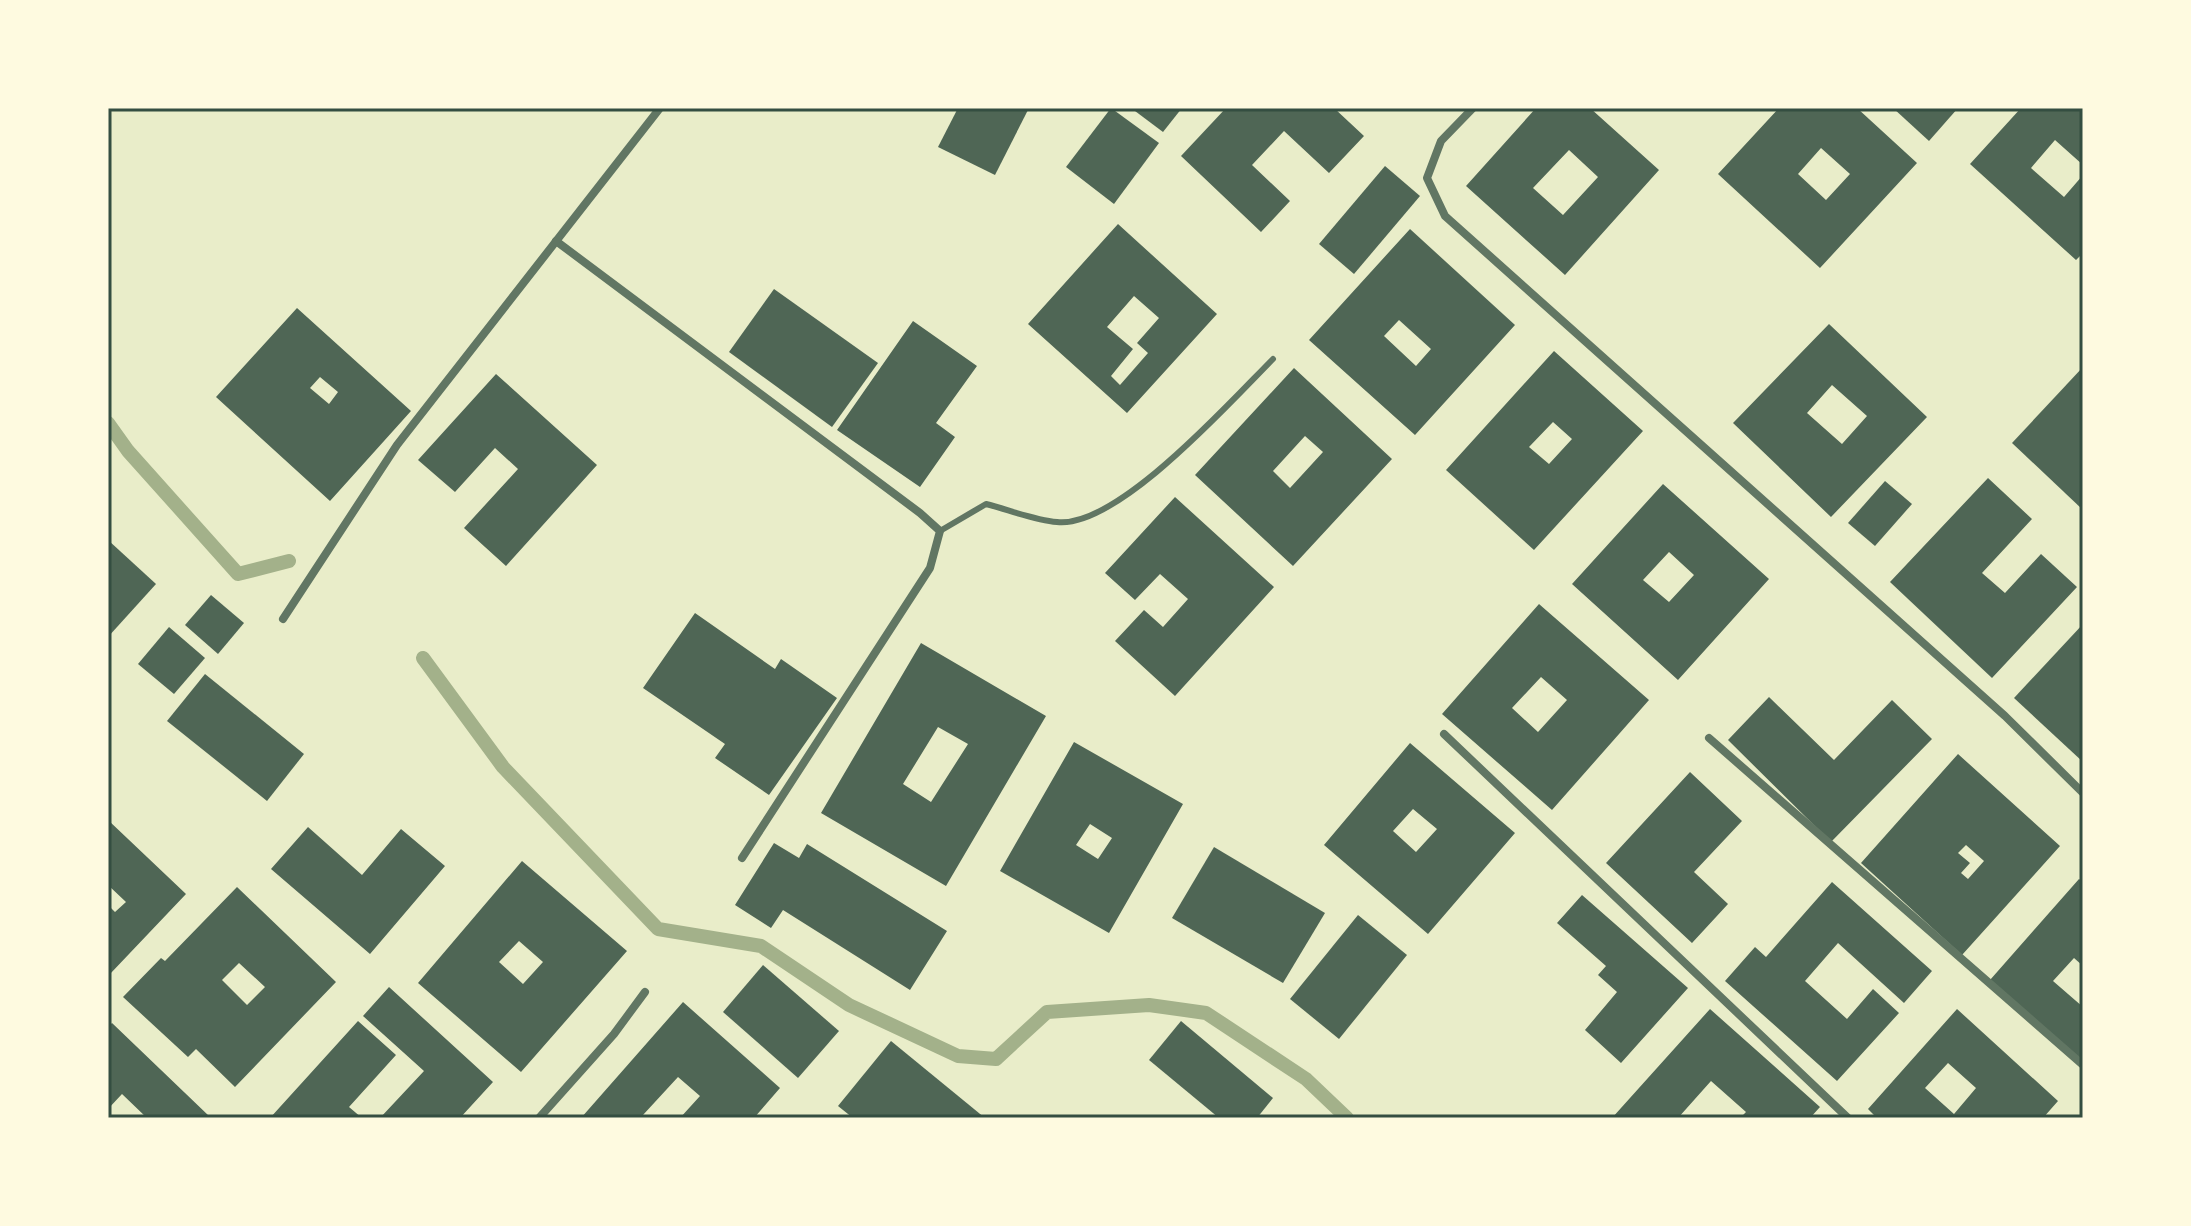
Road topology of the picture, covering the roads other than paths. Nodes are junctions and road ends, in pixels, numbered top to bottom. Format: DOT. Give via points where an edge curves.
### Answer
graph roads {
  1 [pos="660,108"];
  2 [pos="1473,108"];
  3 [pos="556,241"];
  4 [pos="1273,359"];
  5 [pos="940,531"];
  6 [pos="283,619"];
  7 [pos="1444,734"];
  8 [pos="1709,738"];
  9 [pos="2083,793"];
  10 [pos="742,858"];
  11 [pos="645,992"];
  12 [pos="2083,1065"];
  13 [pos="539,1118"];
  14 [pos="1848,1118"];
  1 -- 3 [label="street"];
  2 -- 9 [label="street" via="1441,141 1427,178 1445,216 2005,716"];
  3 -- 5 [label="street"];
  3 -- 6 [label="street" via="397,445"];
  4 -- 5 [label="lane" via="1168,462 1098,514 1059,523 986,504"];
  5 -- 10 [label="street" via="930,568"];
  7 -- 14 [label="street"];
  8 -- 12 [label="street"];
  11 -- 13 [label="street"];
}
